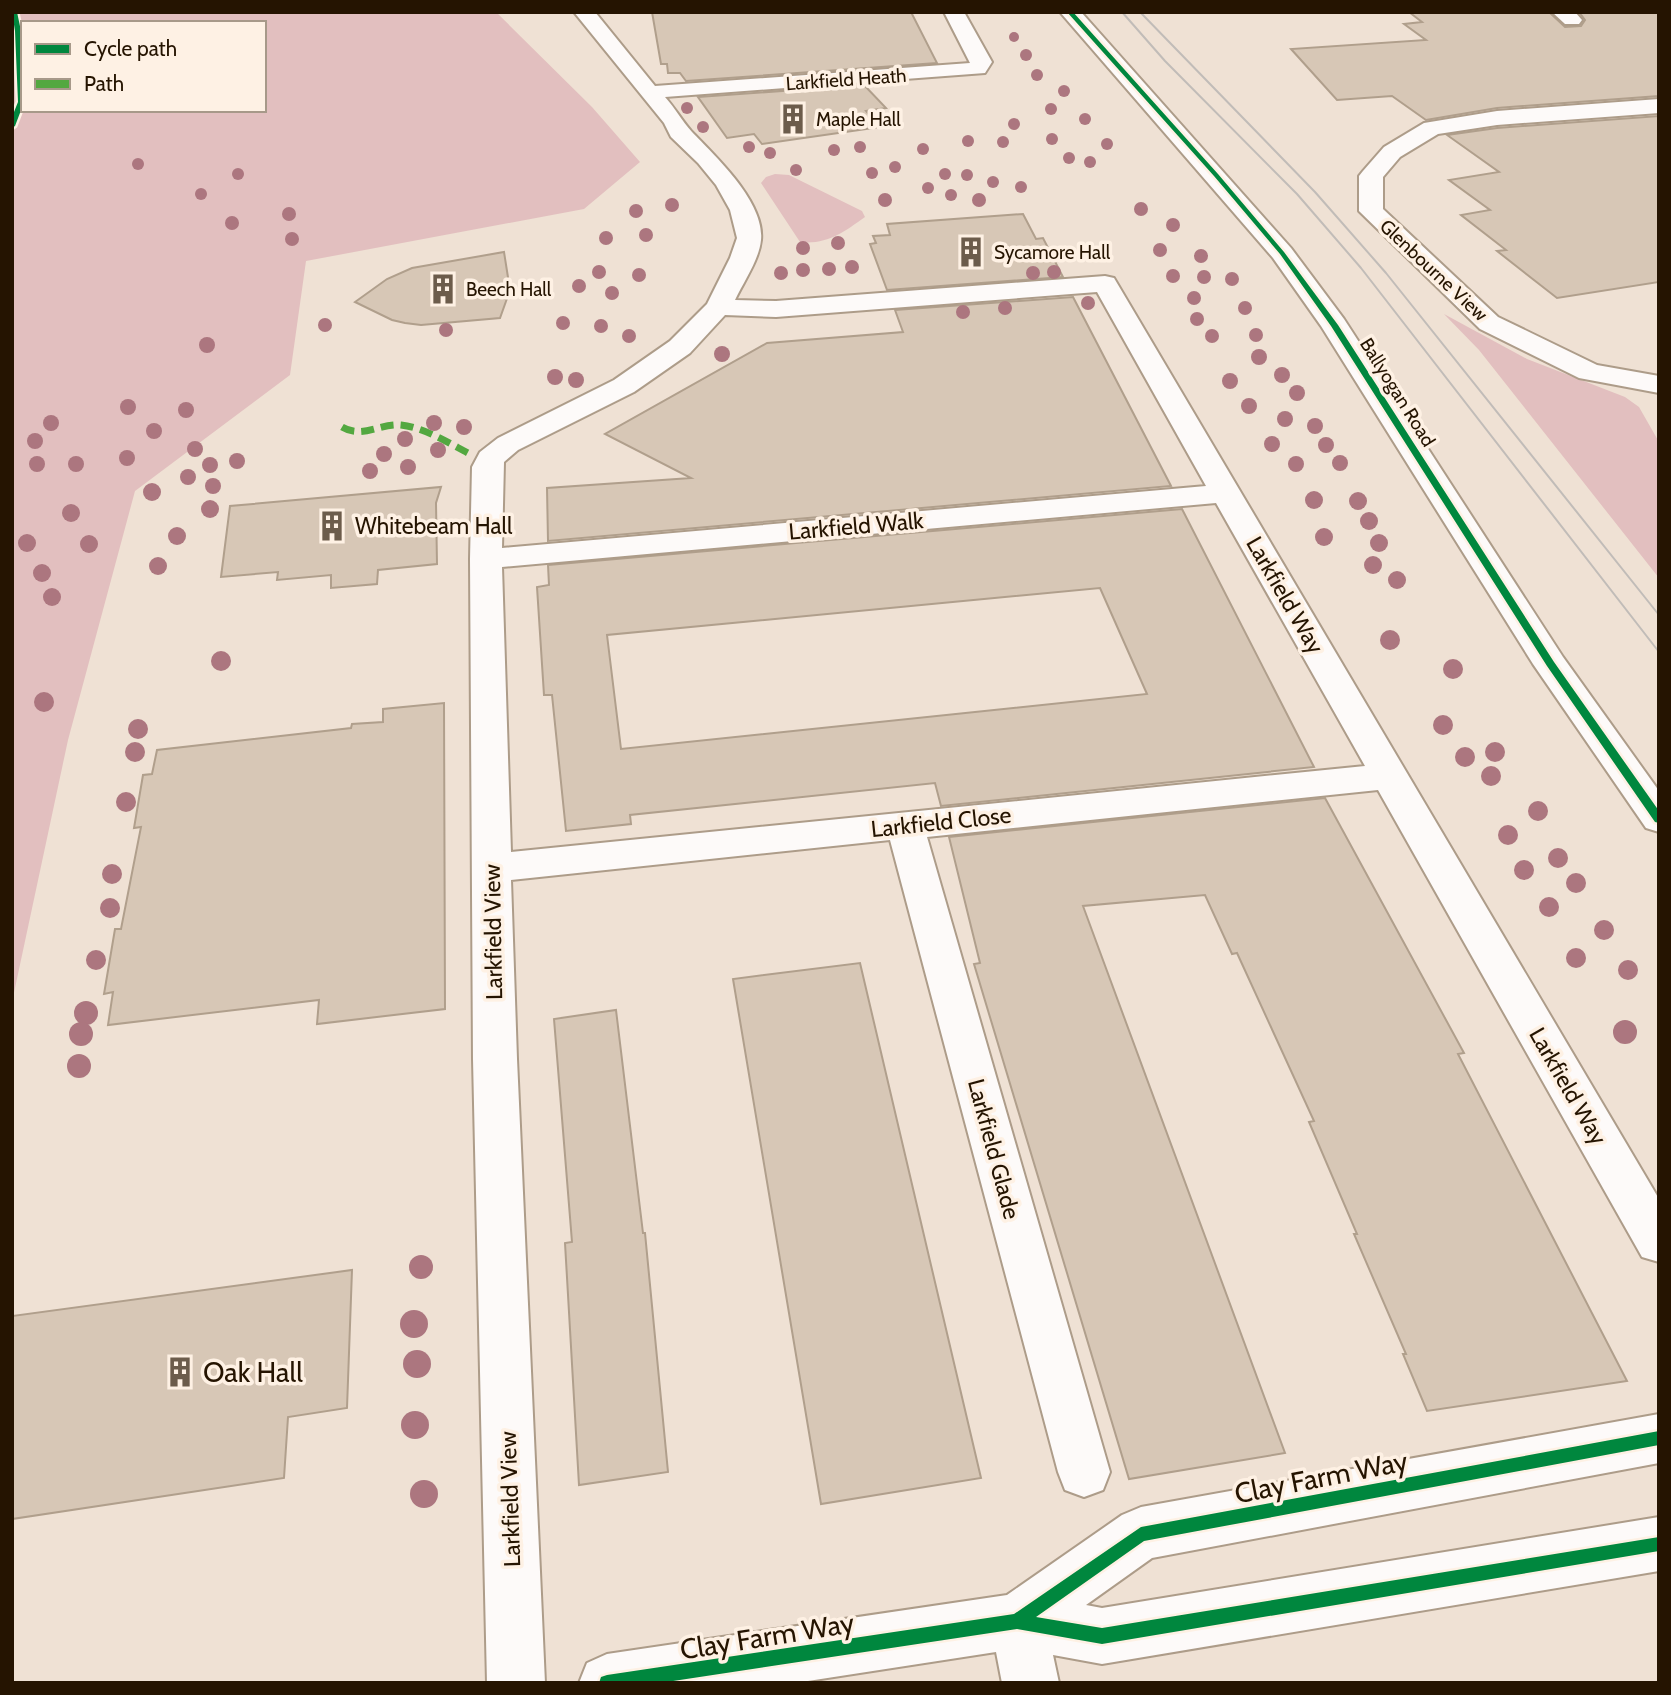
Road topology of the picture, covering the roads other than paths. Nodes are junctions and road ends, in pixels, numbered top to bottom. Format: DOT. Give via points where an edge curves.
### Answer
graph roads {
  1 [pos="584,12"];
  2 [pos="954,12"];
  3 [pos="1070,12"];
  4 [pos="650,93"];
  5 [pos="1659,106"];
  6 [pos="718,307"];
  7 [pos="1659,384"];
  8 [pos="1226,493"];
  9 [pos="486,559"];
  10 [pos="1389,776"];
  11 [pos="1659,819"];
  12 [pos="905,826"];
  13 [pos="492,868"];
  14 [pos="1659,1242"];
  15 [pos="1659,1438"];
  16 [pos="1084,1472"];
  17 [pos="1659,1544"];
  18 [pos="1017,1621"];
  19 [pos="516,1683"];
  20 [pos="607,1683"];
  21 [pos="1031,1683"];
  1 -- 4 [label="street"];
  2 -- 4 [label="street, Larkfield Heath" via="981,62 978,69"];
  3 -- 11 [label="street, Ballyogan Road" via="1282,253 1327,314 1550,664"];
  4 -- 6 [label="street" via="679,132 713,166 742,210 749,238"];
  5 -- 7 [label="street, Glenbourne View" via="1497,118 1432,128 1392,152 1371,176 1371,211 1489,323 1589,372"];
  6 -- 8 [label="street, Larkfield Way" via="776,309 1104,284"];
  6 -- 9 [label="street, Larkfield View" via="680,347 641,376 508,444 491,458 487,467"];
  8 -- 9 [label="street, Larkfield Walk"];
  8 -- 10 [label="street, Larkfield Way"];
  9 -- 13 [label="street, Larkfield View"];
  10 -- 12 [label="street, Larkfield Close"];
  10 -- 14 [label="street, Larkfield Way"];
  12 -- 13 [label="street, Larkfield Close"];
  12 -- 16 [label="street, Larkfield Glade"];
  13 -- 19 [label="street, Larkfield View"];
  15 -- 18 [label="street, Clay Farm Way" via="1141,1534"];
  17 -- 18 [label="street, Clay Farm Way" via="1102,1636"];
  18 -- 20 [label="street, Clay Farm Way"];
  18 -- 21 [label="street"];
}
